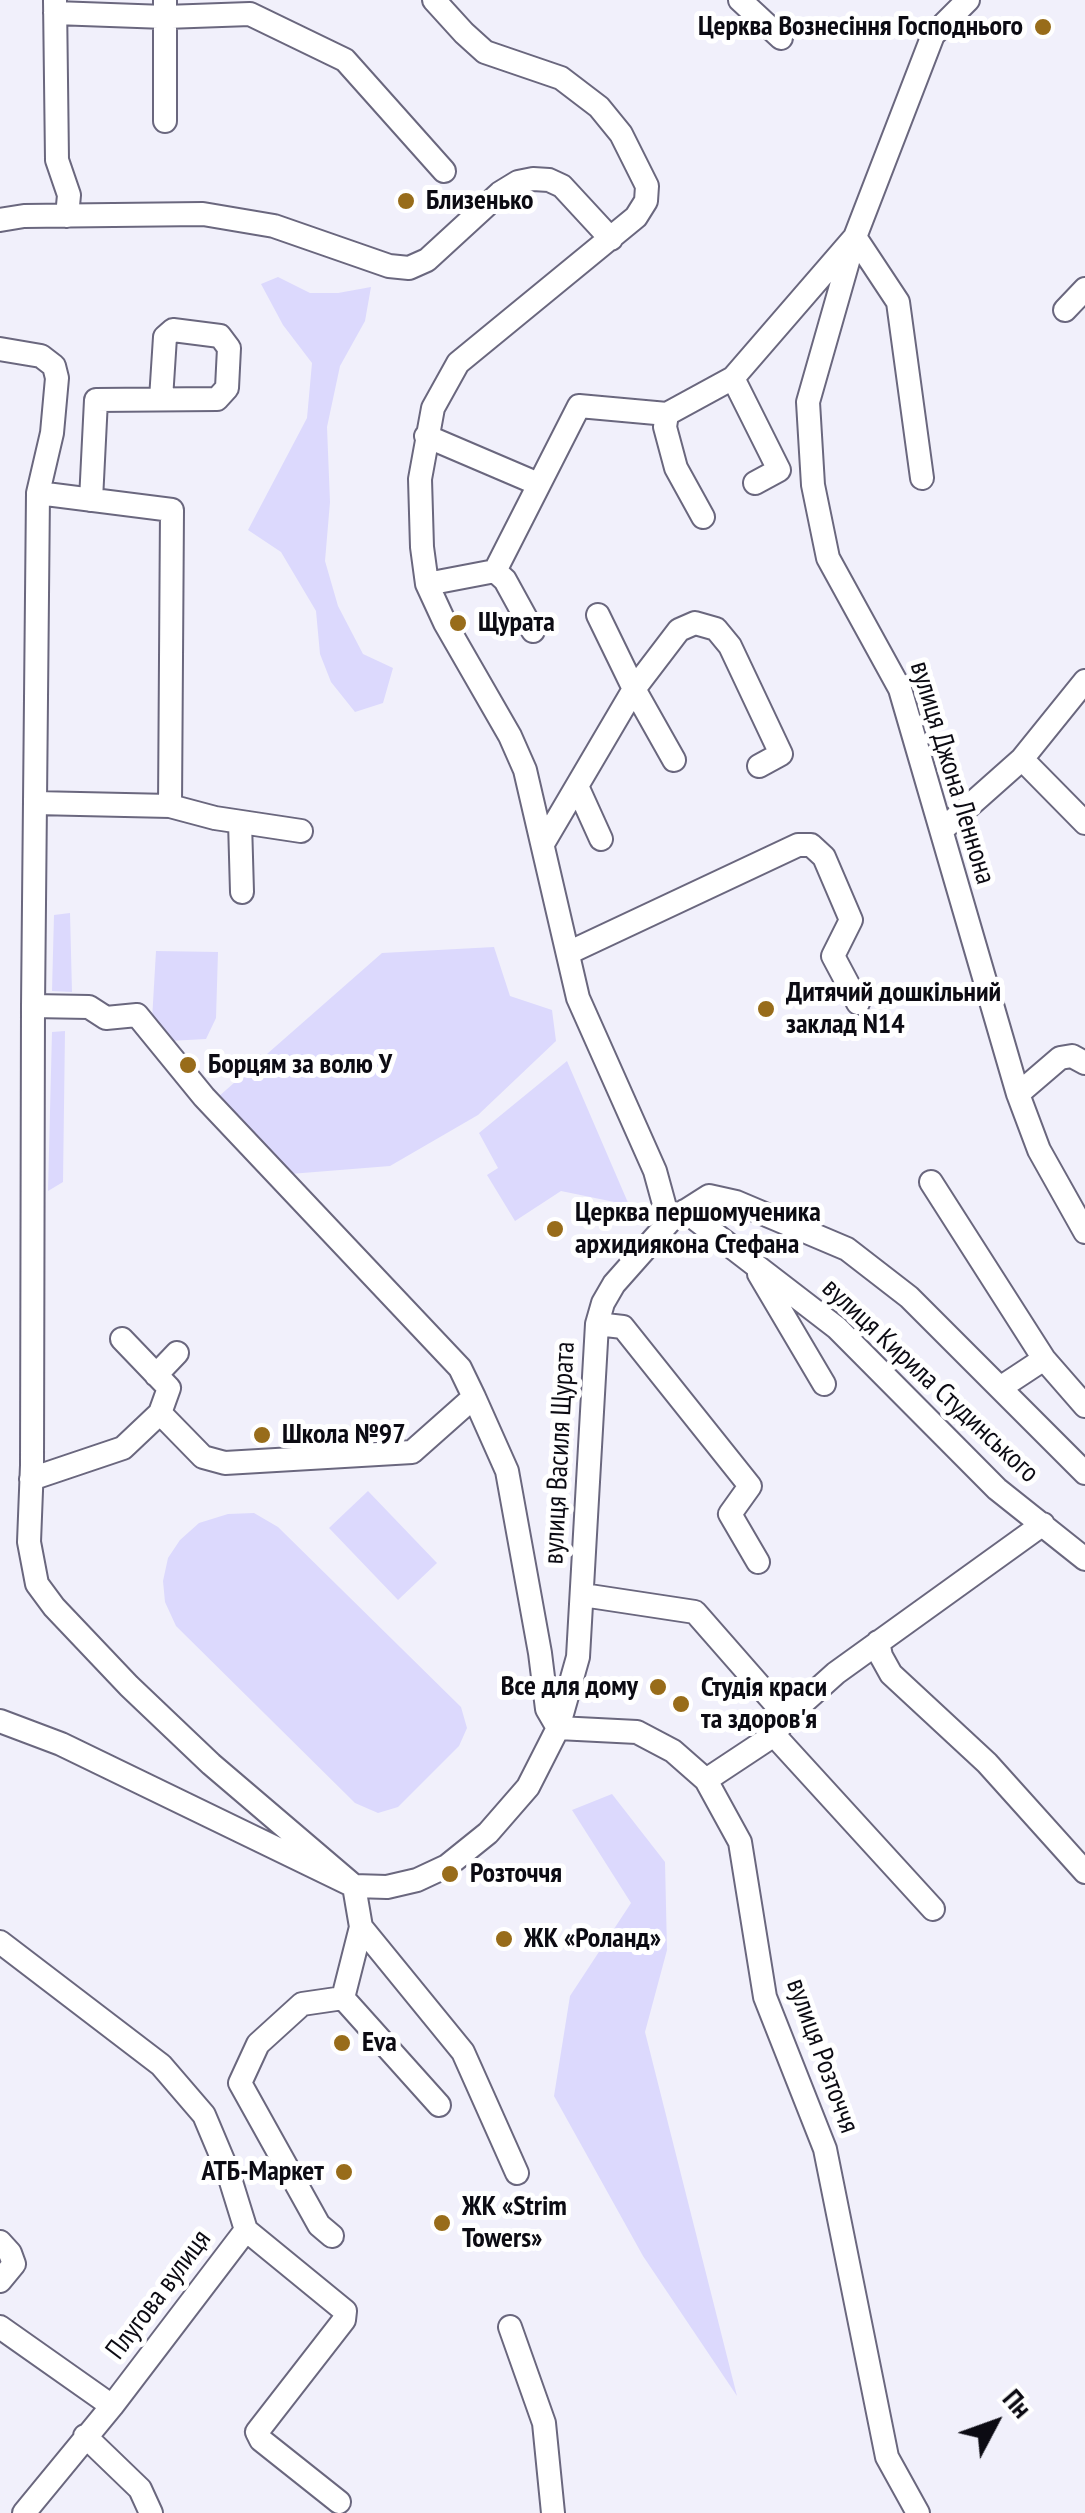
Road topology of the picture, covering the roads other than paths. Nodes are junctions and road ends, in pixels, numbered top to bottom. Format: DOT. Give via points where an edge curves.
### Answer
graph roads {
  1 [pos="434,0"];
  2 [pos="740,0"];
  3 [pos="968,0"];
  4 [pos="56,6"];
  5 [pos="250,7"];
  6 [pos="165,9"];
  7 [pos="781,38"];
  8 [pos="165,121"];
  9 [pos="444,171"];
  10 [pos="67,216"];
  11 [pos="0,220"];
  12 [pos="855,237"];
  13 [pos="611,239"];
  14 [pos="1085,289"];
  15 [pos="1065,310"];
  16 [pos="0,349"];
  17 [pos="733,378"];
  18 [pos="160,399"];
  19 [pos="667,414"];
  20 [pos="426,436"];
  21 [pos="922,478"];
  22 [pos="528,480"];
  23 [pos="755,483"];
  24 [pos="38,494"];
  25 [pos="91,500"];
  26 [pos="703,516"];
  27 [pos="494,571"];
  28 [pos="427,584"];
  29 [pos="598,615"];
  30 [pos="533,630"];
  31 [pos="1085,681"];
  32 [pos="634,688"];
  33 [pos="1022,758"];
  34 [pos="674,760"];
  35 [pos="759,766"];
  36 [pos="577,786"];
  37 [pos="35,803"];
  38 [pos="170,806"];
  39 [pos="240,822"];
  40 [pos="1085,823"];
  41 [pos="301,830"];
  42 [pos="942,830"];
  43 [pos="601,839"];
  44 [pos="544,842"];
  45 [pos="242,892"];
  46 [pos="568,953"];
  47 [pos="858,1003"];
  48 [pos="33,1006"];
  49 [pos="1085,1063"];
  50 [pos="1018,1094"];
  51 [pos="931,1182"];
  52 [pos="677,1217"];
  53 [pos="1085,1232"];
  54 [pos="752,1263"];
  55 [pos="597,1324"];
  56 [pos="122,1339"];
  57 [pos="177,1352"];
  58 [pos="1044,1360"];
  59 [pos="156,1375"];
  60 [pos="824,1384"];
  61 [pos="1000,1388"];
  62 [pos="474,1397"];
  63 [pos="1085,1406"];
  64 [pos="160,1413"];
  65 [pos="1085,1472"];
  66 [pos="31,1480"];
  67 [pos="1043,1524"];
  68 [pos="1085,1559"];
  69 [pos="758,1562"];
  70 [pos="583,1595"];
  71 [pos="878,1642"];
  72 [pos="0,1721"];
  73 [pos="780,1726"];
  74 [pos="558,1728"];
  75 [pos="706,1780"];
  76 [pos="1085,1872"];
  77 [pos="354,1886"];
  78 [pos="933,1909"];
  79 [pos="361,1927"];
  80 [pos="0,1942"];
  81 [pos="344,1998"];
  82 [pos="439,2105"];
  83 [pos="517,2173"];
  84 [pos="246,2230"];
  85 [pos="332,2236"];
  86 [pos="0,2242"];
  87 [pos="0,2281"];
  88 [pos="0,2327"];
  89 [pos="510,2327"];
  90 [pos="112,2406"];
  91 [pos="84,2436"];
  92 [pos="339,2502"];
  93 [pos="24,2513"];
  94 [pos="152,2513"];
  95 [pos="553,2513"];
  96 [pos="918,2513"];
  1 -- 13 [label="street" via="485,52 574,86 621,134 647,186 646,201"];
  2 -- 7 [label="street"];
  3 -- 12 [label="street, вулиця Джона Леннона" via="933,34"];
  4 -- 6 [label="street"];
  4 -- 10 [label="street" via="57,160 69,194"];
  5 -- 6 [label="street"];
  5 -- 9 [label="street" via="344,60"];
  6 -- 8 [label="street"];
  10 -- 11 [label="street"];
  10 -- 13 [label="street" via="204,214 274,226 409,268 427,260 500,193 518,182 549,180"];
  12 -- 17 [label="street"];
  12 -- 21 [label="street" via="898,302"];
  12 -- 42 [label="street, вулиця Джона Леннона" via="808,402 813,485 828,558 894,674"];
  13 -- 20 [label="street" via="458,364 442,386"];
  14 -- 15 [label="street"];
  16 -- 24 [label="street" via="42,356 58,378"];
  17 -- 19 [label="street"];
  17 -- 23 [label="street" via="779,470"];
  18 -- 25 [label="street" via="96,400"];
  19 -- 26 [label="street" via="664,427 676,468"];
  19 -- 27 [label="street" via="579,406"];
  20 -- 22 [label="street"];
  20 -- 28 [label="street" via="420,480"];
  24 -- 25 [label="street"];
  24 -- 37 [label="street"];
  25 -- 38 [label="street" via="172,510"];
  27 -- 28 [label="street"];
  27 -- 30 [label="street"];
  28 -- 44 [label="street" via="510,736"];
  29 -- 32 [label="street"];
  31 -- 33 [label="street"];
  32 -- 34 [label="street"];
  32 -- 35 [label="street" via="678,630 695,623 716,629 782,754"];
  32 -- 36 [label="street"];
  33 -- 40 [label="street"];
  33 -- 42 [label="street"];
  36 -- 43 [label="street"];
  36 -- 44 [label="street"];
  37 -- 38 [label="street"];
  37 -- 48 [label="street"];
  38 -- 39 [label="street"];
  39 -- 41 [label="street"];
  39 -- 45 [label="street"];
  42 -- 50 [label="street, вулиця Джона Леннона"];
  44 -- 46 [label="street"];
  46 -- 47 [label="street" via="810,844 824,857 851,920 833,956"];
  46 -- 52 [label="street" via="578,998"];
  48 -- 62 [label="street" via="89,1007 106,1018 136,1015 204,1097 460,1368"];
  48 -- 66 [label="street"];
  49 -- 50 [label="street" via="1060,1058"];
  50 -- 53 [label="street, вулиця Джона Леннона" via="1039,1150"];
  51 -- 58 [label="street"];
  52 -- 54 [label="street, вулиця Кирила Студинського"];
  52 -- 55 [label="street, вулиця Василя Щурата" via="614,1284"];
  52 -- 61 [label="street" via="710,1196 847,1249 909,1297"];
  54 -- 60 [label="street"];
  54 -- 67 [label="street, вулиця Кирила Студинського" via="836,1328 997,1488"];
  55 -- 69 [label="street" via="623,1328 750,1486 730,1514"];
  55 -- 70 [label="street, вулиця Василя Щурата"];
  56 -- 59 [label="street"];
  57 -- 59 [label="street"];
  58 -- 61 [label="street"];
  58 -- 63 [label="street"];
  59 -- 64 [label="street" via="170,1388"];
  61 -- 65 [label="street"];
  62 -- 64 [label="street" via="412,1452 226,1463 203,1457"];
  62 -- 74 [label="street" via="507,1471 547,1709"];
  64 -- 66 [label="street" via="123,1448"];
  66 -- 77 [label="street" via="28,1542 37,1584 54,1607 211,1764"];
  67 -- 68 [label="street, вулиця Кирила Студинського"];
  67 -- 71 [label="street"];
  70 -- 73 [label="street" via="696,1612"];
  70 -- 74 [label="street, вулиця Василя Щурата" via="578,1657"];
  71 -- 73 [label="street"];
  71 -- 76 [label="street" via="891,1674 987,1763"];
  72 -- 77 [label="street, вулиця Василя Щурата"];
  73 -- 75 [label="street"];
  73 -- 78 [label="street"];
  74 -- 75 [label="street, вулиця Розточчя" via="637,1732"];
  74 -- 77 [label="street, вулиця Василя Щурата" via="528,1787 447,1866 417,1880"];
  75 -- 96 [label="street, вулиця Розточчя" via="740,1842 764,1997 824,2149 888,2457"];
  77 -- 79 [label="street"];
  79 -- 81 [label="street"];
  79 -- 83 [label="street" via="463,2052"];
  80 -- 84 [label="street, Плугова вулиця" via="161,2065 204,2115"];
  81 -- 82 [label="street"];
  81 -- 85 [label="street" via="302,2004 258,2044 240,2083 319,2225"];
  84 -- 90 [label="street, Плугова вулиця"];
  84 -- 92 [label="street" via="346,2311 257,2432"];
  86 -- 87 [label="street" via="14,2264"];
  88 -- 90 [label="street"];
  89 -- 95 [label="street" via="544,2422"];
  90 -- 91 [label="street, Плугова вулиця"];
  91 -- 93 [label="street, Плугова вулиця"];
  91 -- 94 [label="street" via="140,2489"];
}
